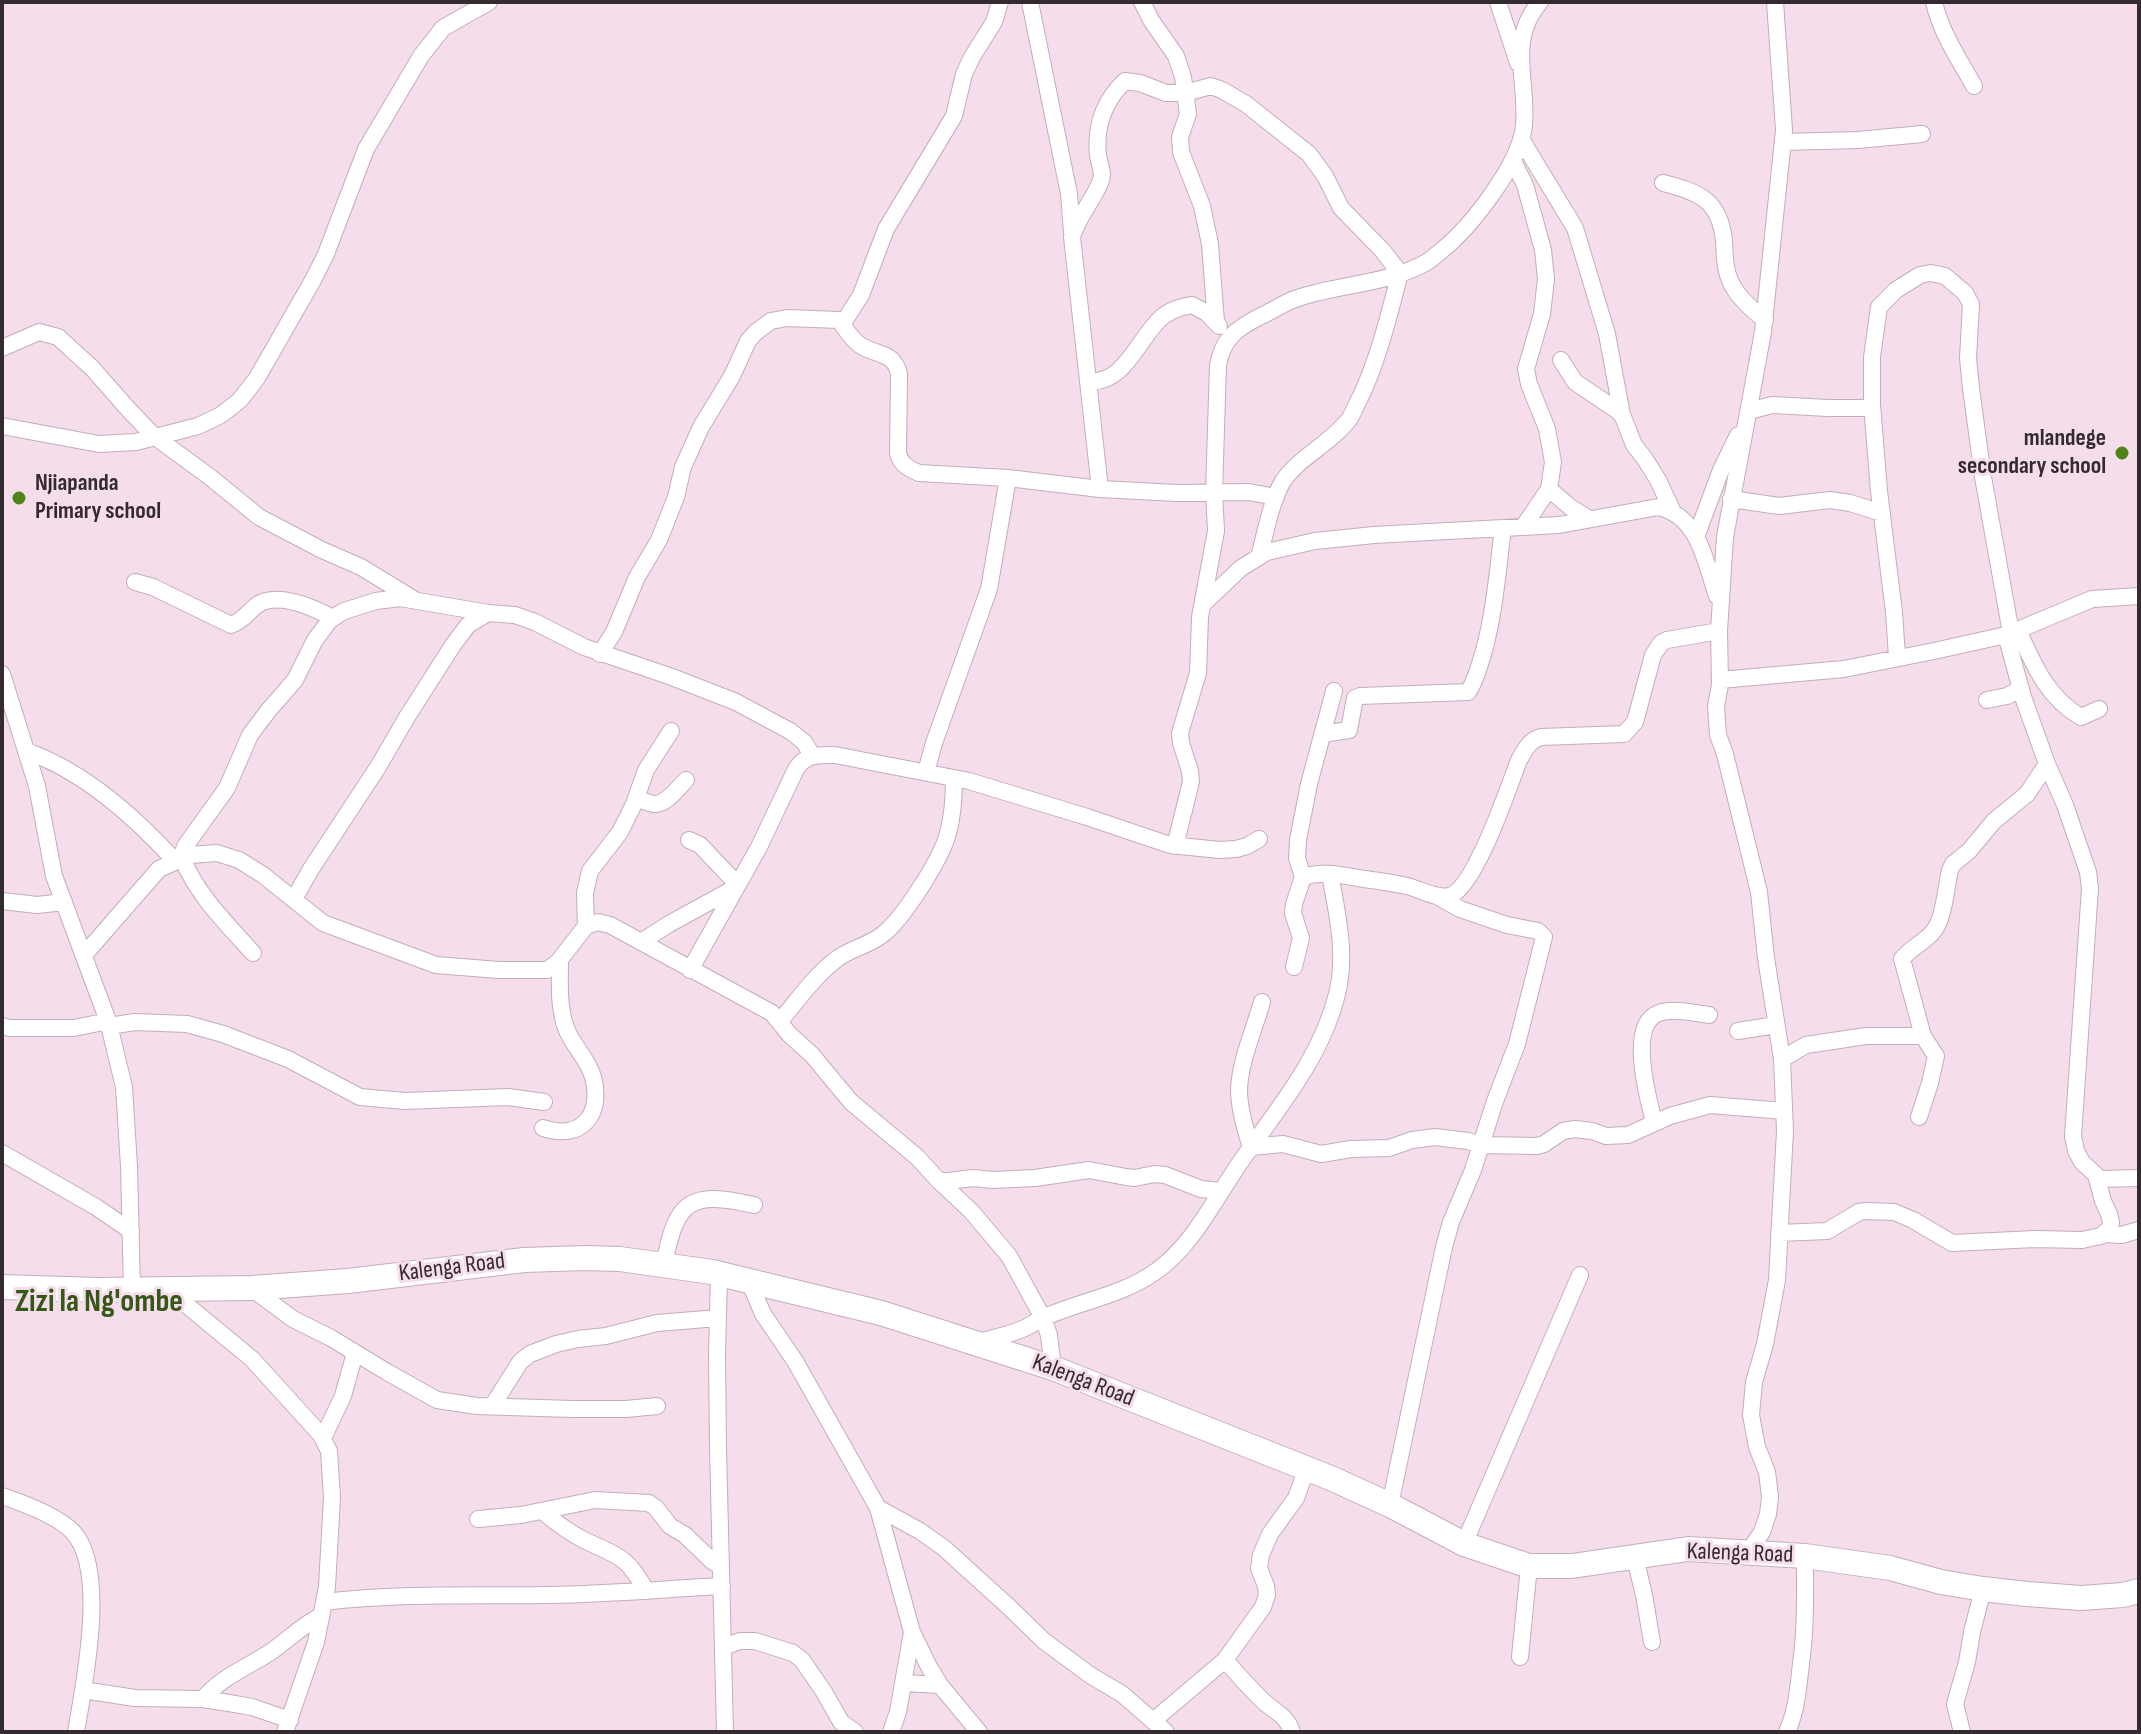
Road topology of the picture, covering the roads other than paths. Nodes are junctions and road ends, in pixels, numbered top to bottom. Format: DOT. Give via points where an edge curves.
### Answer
graph roads {
  1 [pos="489,2"];
  2 [pos="1000,2"];
  3 [pos="1030,2"];
  4 [pos="1142,2"];
  5 [pos="1498,2"];
  6 [pos="1540,2"];
  7 [pos="1775,2"];
  8 [pos="1934,2"];
  9 [pos="1522,72"];
  10 [pos="1974,86"];
  11 [pos="1185,93"];
  12 [pos="1922,134"];
  13 [pos="1521,139"];
  14 [pos="1783,142"];
  15 [pos="1513,161"];
  16 [pos="1663,183"];
  17 [pos="1072,237"];
  18 [pos="1400,273"];
  19 [pos="839,320"];
  20 [pos="1765,320"];
  21 [pos="1216,322"];
  22 [pos="1227,339"];
  23 [pos="2,348"];
  24 [pos="1561,360"];
  25 [pos="1088,381"];
  26 [pos="1872,408"];
  27 [pos="1622,415"];
  28 [pos="1749,415"];
  29 [pos="2,426"];
  30 [pos="154,436"];
  31 [pos="1008,478"];
  32 [pos="1100,489"];
  33 [pos="1549,489"];
  34 [pos="1214,492"];
  35 [pos="1276,497"];
  36 [pos="1731,499"];
  37 [pos="1672,510"];
  38 [pos="1882,513"];
  39 [pos="1589,519"];
  40 [pos="1523,527"];
  41 [pos="1503,528"];
  42 [pos="1696,537"];
  43 [pos="1259,557"];
  44 [pos="135,582"];
  45 [pos="2139,596"];
  46 [pos="415,600"];
  47 [pos="1203,604"];
  48 [pos="1720,605"];
  49 [pos="488,613"];
  50 [pos="333,618"];
  51 [pos="1719,631"];
  52 [pos="2012,633"];
  53 [pos="600,654"];
  54 [pos="1897,657"];
  55 [pos="2,674"];
  56 [pos="1720,680"];
  57 [pos="2021,689"];
  58 [pos="1334,691"];
  59 [pos="1987,700"];
  60 [pos="2099,709"];
  61 [pos="671,731"];
  62 [pos="1322,734"];
  63 [pos="26,751"];
  64 [pos="812,755"];
  65 [pos="2047,764"];
  66 [pos="926,772"];
  67 [pos="954,778"];
  68 [pos="686,780"];
  69 [pos="635,800"];
  70 [pos="1259,839"];
  71 [pos="689,840"];
  72 [pos="1175,846"];
  73 [pos="179,859"];
  74 [pos="1330,874"];
  75 [pos="1303,877"];
  76 [pos="735,886"];
  77 [pos="1435,895"];
  78 [pos="294,899"];
  79 [pos="2,901"];
  80 [pos="64,902"];
  81 [pos="586,926"];
  82 [pos="641,942"];
  83 [pos="253,953"];
  84 [pos="84,955"];
  85 [pos="560,960"];
  86 [pos="1294,967"];
  87 [pos="690,970"];
  88 [pos="1262,1002"];
  89 [pos="1709,1015"];
  90 [pos="780,1021"];
  91 [pos="109,1024"];
  92 [pos="1776,1025"];
  93 [pos="2,1026"];
  94 [pos="1738,1031"];
  95 [pos="1923,1036"];
  96 [pos="1782,1059"];
  97 [pos="544,1102"];
  98 [pos="1784,1111"];
  99 [pos="1919,1117"];
  100 [pos="1654,1122"];
  101 [pos="543,1128"];
  102 [pos="1481,1145"];
  103 [pos="1251,1147"];
  104 [pos="2,1153"];
  105 [pos="2139,1178"];
  106 [pos="2098,1179"];
  107 [pos="940,1182"];
  108 [pos="1221,1191"];
  109 [pos="754,1205"];
  110 [pos="2139,1230"];
  111 [pos="131,1231"];
  112 [pos="1779,1233"];
  113 [pos="2104,1234"];
  114 [pos="664,1265"];
  115 [pos="719,1274"];
  116 [pos="1580,1275"];
  117 [pos="749,1281"];
  118 [pos="2,1287"];
  119 [pos="166,1288"];
  120 [pos="251,1288"];
  121 [pos="132,1289"];
  122 [pos="718,1318"];
  123 [pos="1043,1318"];
  124 [pos="973,1344"];
  125 [pos="355,1353"];
  126 [pos="1053,1368"];
  127 [pos="493,1405"];
  128 [pos="657,1406"];
  129 [pos="323,1438"];
  130 [pos="1307,1468"];
  131 [pos="2,1496"];
  132 [pos="1390,1505"];
  133 [pos="878,1508"];
  134 [pos="542,1511"];
  135 [pos="478,1519"];
  136 [pos="1464,1544"];
  137 [pos="1748,1552"];
  138 [pos="1805,1556"];
  139 [pos="1635,1558"];
  140 [pos="720,1566"];
  141 [pos="1529,1566"];
  142 [pos="722,1586"];
  143 [pos="1983,1589"];
  144 [pos="646,1591"];
  145 [pos="2139,1591"];
  146 [pos="322,1609"];
  147 [pos="912,1632"];
  148 [pos="1652,1642"];
  149 [pos="723,1647"];
  150 [pos="1520,1657"];
  151 [pos="1225,1660"];
  152 [pos="903,1683"];
  153 [pos="940,1685"];
  154 [pos="83,1690"];
  155 [pos="203,1699"];
  156 [pos="1159,1726"];
  157 [pos="292,1729"];
  158 [pos="1293,1731"];
  159 [pos="76,1732"];
  160 [pos="725,1732"];
  161 [pos="855,1732"];
  162 [pos="891,1732"];
  163 [pos="979,1732"];
  164 [pos="1787,1732"];
  165 [pos="1962,1732"];
  1 -- 30 [label="street" via="437,33 388,110 366,149 320,267 257,378 221,415"];
  2 -- 19 [label="street" via="964,74 954,116 886,229 861,295 845,320"];
  3 -- 17 [label="street" via="1069,194"];
  4 -- 11 [label="street" via="1176,56"];
  5 -- 9 [label="street"];
  6 -- 9 [label="street" via="1524,30"];
  7 -- 14 [label="street"];
  8 -- 10 [label="street" via="1945,35"];
  9 -- 13 [label="street"];
  11 -- 17 [label="street" via="1166,93 1129,80 1108,100 1099,122 1100,183"];
  11 -- 18 [label="street" via="1211,86 1222,90 1303,147 1341,208"];
  11 -- 21 [label="street" via="1188,114 1181,152 1210,244"];
  12 -- 14 [label="street"];
  13 -- 15 [label="street"];
  13 -- 27 [label="street" via="1575,228 1607,334"];
  14 -- 20 [label="street"];
  15 -- 18 [label="street" via="1449,244 1427,262"];
  15 -- 33 [label="street" via="1543,250 1542,314 1526,369 1551,447"];
  16 -- 20 [label="street" via="1696,193 1713,207 1730,282"];
  17 -- 25 [label="street"];
  18 -- 22 [label="street" via="1291,300"];
  18 -- 35 [label="street" via="1369,378 1351,416 1284,481"];
  19 -- 31 [label="street" via="857,344 897,365 898,453 909,469"];
  19 -- 53 [label="street" via="771,321 748,341 701,427 659,540"];
  20 -- 28 [label="street"];
  21 -- 22 [label="street"];
  21 -- 25 [label="street" via="1192,305 1172,310 1112,375"];
  22 -- 34 [label="street" via="1218,365"];
  23 -- 30 [label="street" via="39,332 58,337"];
  24 -- 27 [label="street" via="1575,382"];
  25 -- 32 [label="street"];
  26 -- 28 [label="street" via="1772,405"];
  26 -- 38 [label="street"];
  26 -- 52 [label="street" via="1879,307 1920,275 1945,276 1971,304 1971,388"];
  27 -- 37 [label="street"];
  28 -- 36 [label="street"];
  28 -- 42 [label="street"];
  29 -- 30 [label="street" via="99,444"];
  30 -- 46 [label="street" via="259,517"];
  31 -- 32 [label="street"];
  31 -- 66 [label="street" via="989,589"];
  32 -- 34 [label="street"];
  33 -- 39 [label="street"];
  33 -- 40 [label="street"];
  34 -- 35 [label="street"];
  34 -- 47 [label="street" via="1216,531"];
  35 -- 43 [label="street"];
  36 -- 38 [label="street" via="1779,506 1830,500"];
  36 -- 48 [label="street"];
  37 -- 39 [label="street" via="1658,507"];
  37 -- 42 [label="street"];
  38 -- 54 [label="street"];
  39 -- 40 [label="street"];
  40 -- 41 [label="street"];
  41 -- 43 [label="street" via="1315,541"];
  41 -- 62 [label="street" via="1496,599 1484,653 1468,692 1360,696 1353,704 1349,730"];
  42 -- 48 [label="street"];
  43 -- 47 [label="street"];
  44 -- 50 [label="street" via="231,625 272,600 297,603"];
  45 -- 52 [label="street" via="2092,599"];
  46 -- 49 [label="street"];
  46 -- 50 [label="street" via="376,601"];
  47 -- 72 [label="street" via="1198,673 1180,733 1191,782"];
  48 -- 51 [label="street"];
  49 -- 53 [label="street" via="535,622"];
  49 -- 78 [label="street" via="468,625 453,645"];
  50 -- 73 [label="street" via="295,680 250,735 227,788"];
  51 -- 56 [label="street"];
  51 -- 77 [label="street" via="1667,640 1657,647 1635,722 1624,734 1533,740 1519,760 1471,874 1455,893"];
  52 -- 54 [label="street"];
  52 -- 57 [label="street"];
  52 -- 60 [label="street" via="2056,696 2081,717"];
  53 -- 64 [label="street" via="736,702 790,731"];
  54 -- 56 [label="street" via="1844,669"];
  55 -- 63 [label="street"];
  56 -- 92 [label="street" via="1718,735 1759,892"];
  57 -- 59 [label="street"];
  57 -- 65 [label="street"];
  58 -- 62 [label="street"];
  61 -- 69 [label="street" via="646,770"];
  62 -- 75 [label="street" via="1298,840"];
  63 -- 73 [label="street" via="104,795"];
  63 -- 80 [label="street"];
  64 -- 66 [label="street"];
  64 -- 76 [label="street" via="796,769"];
  65 -- 95 [label="street" via="2027,794 1953,864 1936,928 1903,958"];
  65 -- 106 [label="street" via="2090,888 2073,1136 2082,1162"];
  66 -- 67 [label="street"];
  67 -- 72 [label="street"];
  67 -- 90 [label="street" via="948,836 906,909 882,935 830,965"];
  68 -- 69 [label="street" via="664,802"];
  69 -- 81 [label="street" via="620,832 590,871"];
  70 -- 72 [label="street" via="1236,849"];
  71 -- 76 [label="street" via="700,845"];
  73 -- 78 [label="street" via="217,853 239,860"];
  73 -- 83 [label="street" via="207,902"];
  73 -- 84 [label="street" via="159,869"];
  74 -- 75 [label="street"];
  74 -- 77 [label="street"];
  74 -- 103 [label="street" via="1342,959 1338,993 1313,1056"];
  75 -- 86 [label="street" via="1293,913 1301,938"];
  76 -- 82 [label="street"];
  76 -- 87 [label="street"];
  77 -- 102 [label="street" via="1460,909 1544,937 1517,1044"];
  78 -- 85 [label="street" via="323,923 436,965 547,970"];
  79 -- 80 [label="street"];
  80 -- 84 [label="street"];
  81 -- 82 [label="street" via="610,925"];
  81 -- 85 [label="street"];
  82 -- 87 [label="street"];
  84 -- 91 [label="street"];
  85 -- 101 [label="street" via="561,1009 593,1077 594,1104 591,1117 578,1129"];
  87 -- 90 [label="street" via="759,1004"];
  88 -- 103 [label="street" via="1239,1090"];
  89 -- 100 [label="street" via="1663,1011 1644,1027 1645,1089"];
  90 -- 107 [label="street" via="851,1102"];
  91 -- 93 [label="street"];
  91 -- 97 [label="street" via="187,1024 211,1030 288,1059 360,1097 508,1097"];
  91 -- 111 [label="street" via="124,1087"];
  92 -- 94 [label="street"];
  92 -- 96 [label="street"];
  95 -- 96 [label="street" via="1866,1036 1806,1045"];
  95 -- 99 [label="street" via="1936,1059"];
  96 -- 98 [label="street"];
  98 -- 100 [label="street" via="1710,1105"];
  98 -- 112 [label="street"];
  100 -- 102 [label="street" via="1618,1137 1575,1129 1537,1146"];
  102 -- 103 [label="street" via="1435,1137 1389,1148 1321,1154 1283,1144"];
  102 -- 132 [label="street" via="1444,1247"];
  103 -- 108 [label="street"];
  104 -- 111 [label="street"];
  105 -- 106 [label="street"];
  106 -- 113 [label="street" via="2111,1222"];
  107 -- 108 [label="street" via="1089,1170 1135,1178 1165,1175"];
  107 -- 123 [label="street" via="1009,1256"];
  108 -- 123 [label="street" via="1182,1248 1158,1270 1134,1285"];
  109 -- 114 [label="street" via="711,1198 693,1201 673,1228"];
  110 -- 113 [label="street"];
  111 -- 121 [label="street"];
  112 -- 113 [label="street" via="1827,1231 1866,1211 1894,1212 1952,1243 2082,1240"];
  112 -- 137 [label="street" via="1777,1280 1751,1415 1770,1497 1762,1532"];
  114 -- 115 [label="main road, Kalenga Road"];
  114 -- 120 [label="main road, Kalenga Road" via="620,1259 524,1260"];
  115 -- 117 [label="main road, Kalenga Road"];
  115 -- 122 [label="street"];
  116 -- 136 [label="street"];
  117 -- 124 [label="main road, Kalenga Road" via="881,1313"];
  117 -- 133 [label="street" via="763,1314"];
  118 -- 121 [label="main road, Kalenga Road"];
  119 -- 120 [label="main road, Kalenga Road"];
  119 -- 121 [label="main road, Kalenga Road"];
  119 -- 129 [label="street" via="252,1359"];
  120 -- 125 [label="street" via="293,1319"];
  122 -- 127 [label="street" via="657,1323 530,1354"];
  122 -- 140 [label="street"];
  123 -- 124 [label="street"];
  123 -- 126 [label="street"];
  124 -- 126 [label="main road, Kalenga Road"];
  125 -- 127 [label="street" via="437,1400"];
  125 -- 129 [label="street"];
  126 -- 130 [label="main road, Kalenga Road"];
  127 -- 128 [label="street"];
  129 -- 146 [label="street" via="332,1485"];
  130 -- 132 [label="main road, Kalenga Road"];
  130 -- 151 [label="street" via="1296,1498 1261,1555 1267,1595 1263,1607"];
  131 -- 154 [label="street" via="54,1519 73,1532 83,1549 91,1596"];
  132 -- 136 [label="main road, Kalenga Road"];
  133 -- 147 [label="street"];
  133 -- 156 [label="street" via="944,1548 1044,1641"];
  134 -- 135 [label="street"];
  134 -- 140 [label="street" via="595,1500 649,1503"];
  134 -- 144 [label="street" via="623,1559"];
  136 -- 141 [label="main road, Kalenga Road"];
  137 -- 138 [label="main road, Kalenga Road"];
  137 -- 139 [label="main road, Kalenga Road" via="1688,1549"];
  138 -- 143 [label="main road, Kalenga Road"];
  138 -- 164 [label="street" via="1803,1653"];
  139 -- 141 [label="main road, Kalenga Road"];
  139 -- 148 [label="street"];
  140 -- 142 [label="street"];
  141 -- 150 [label="street"];
  142 -- 144 [label="street"];
  142 -- 149 [label="street"];
  143 -- 145 [label="main road, Kalenga Road" via="2081,1598"];
  143 -- 165 [label="street" via="1955,1704"];
  144 -- 146 [label="street" via="354,1598"];
  146 -- 155 [label="street"];
  146 -- 157 [label="street"];
  147 -- 152 [label="street"];
  147 -- 153 [label="street"];
  149 -- 160 [label="street"];
  149 -- 161 [label="street" via="755,1641 793,1653 841,1722"];
  151 -- 156 [label="street"];
  151 -- 158 [label="street"];
  152 -- 153 [label="street"];
  152 -- 162 [label="street"];
  153 -- 163 [label="street"];
  154 -- 155 [label="street" via="135,1698"];
  154 -- 159 [label="street"];
  155 -- 157 [label="street" via="252,1707"];
}
